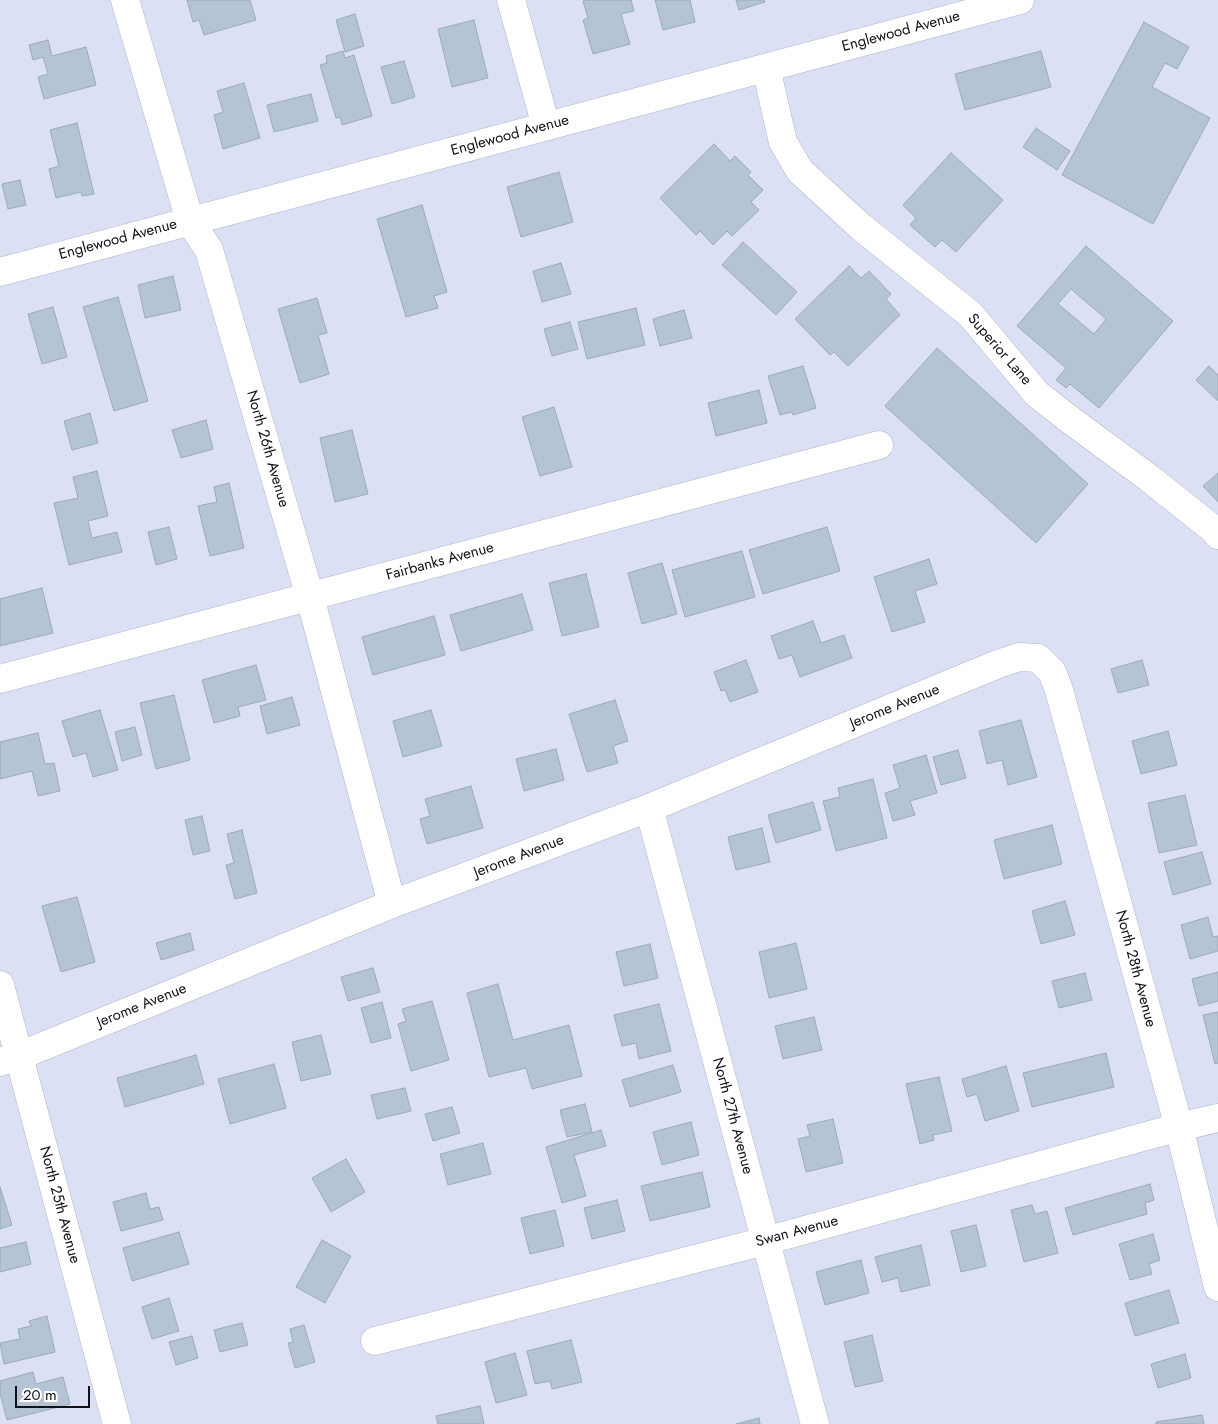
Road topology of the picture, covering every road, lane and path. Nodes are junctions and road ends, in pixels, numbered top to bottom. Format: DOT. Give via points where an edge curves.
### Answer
graph roads {
  1 [pos="125,0"];
  2 [pos="511,0"];
  3 [pos="1020,0"];
  4 [pos="766,68"];
  5 [pos="546,126"];
  6 [pos="190,221"];
  7 [pos="0,272"];
  8 [pos="879,445"];
  9 [pos="1218,535"];
  10 [pos="310,597"];
  11 [pos="1038,658"];
  12 [pos="0,679"];
  13 [pos="649,808"];
  14 [pos="392,904"];
  15 [pos="0,985"];
  16 [pos="10,1059"];
  17 [pos="1218,1118"];
  18 [pos="1179,1127"];
  19 [pos="765,1241"];
  20 [pos="1218,1287"];
  21 [pos="375,1341"];
  22 [pos="117,1424"];
  23 [pos="815,1424"];
  1 -- 6 [label="street, North 26th Avenue"];
  2 -- 5 [label="street"];
  3 -- 4 [label="street, Englewood Avenue"];
  4 -- 5 [label="street, Englewood Avenue"];
  4 -- 9 [label="street, Superior Lane" via="783,142 800,171 861,227 970,314 1037,394 1149,478"];
  5 -- 6 [label="street, Englewood Avenue"];
  6 -- 7 [label="street, Englewood Avenue"];
  6 -- 10 [label="street, North 26th Avenue" via="209,250"];
  8 -- 10 [label="street, Fairbanks Avenue"];
  10 -- 12 [label="street, Fairbanks Avenue"];
  10 -- 14 [label="street, North 26th Avenue"];
  11 -- 13 [label="street, Jerome Avenue" via="1019,657 998,664"];
  11 -- 18 [label="street, North 28th Avenue" via="1052,672 1059,690"];
  13 -- 14 [label="street, Jerome Avenue"];
  13 -- 19 [label="street, North 27th Avenue"];
  14 -- 16 [label="street, Jerome Avenue"];
  15 -- 16 [label="street, North 25th Avenue"];
  16 -- 22 [label="street, North 25th Avenue"];
  17 -- 18 [label="street, Swan Avenue"];
  18 -- 19 [label="street, Swan Avenue"];
  18 -- 20 [label="street, North 28th Avenue"];
  19 -- 21 [label="street, Swan Avenue"];
  19 -- 23 [label="street, North 27th Avenue"];
}
